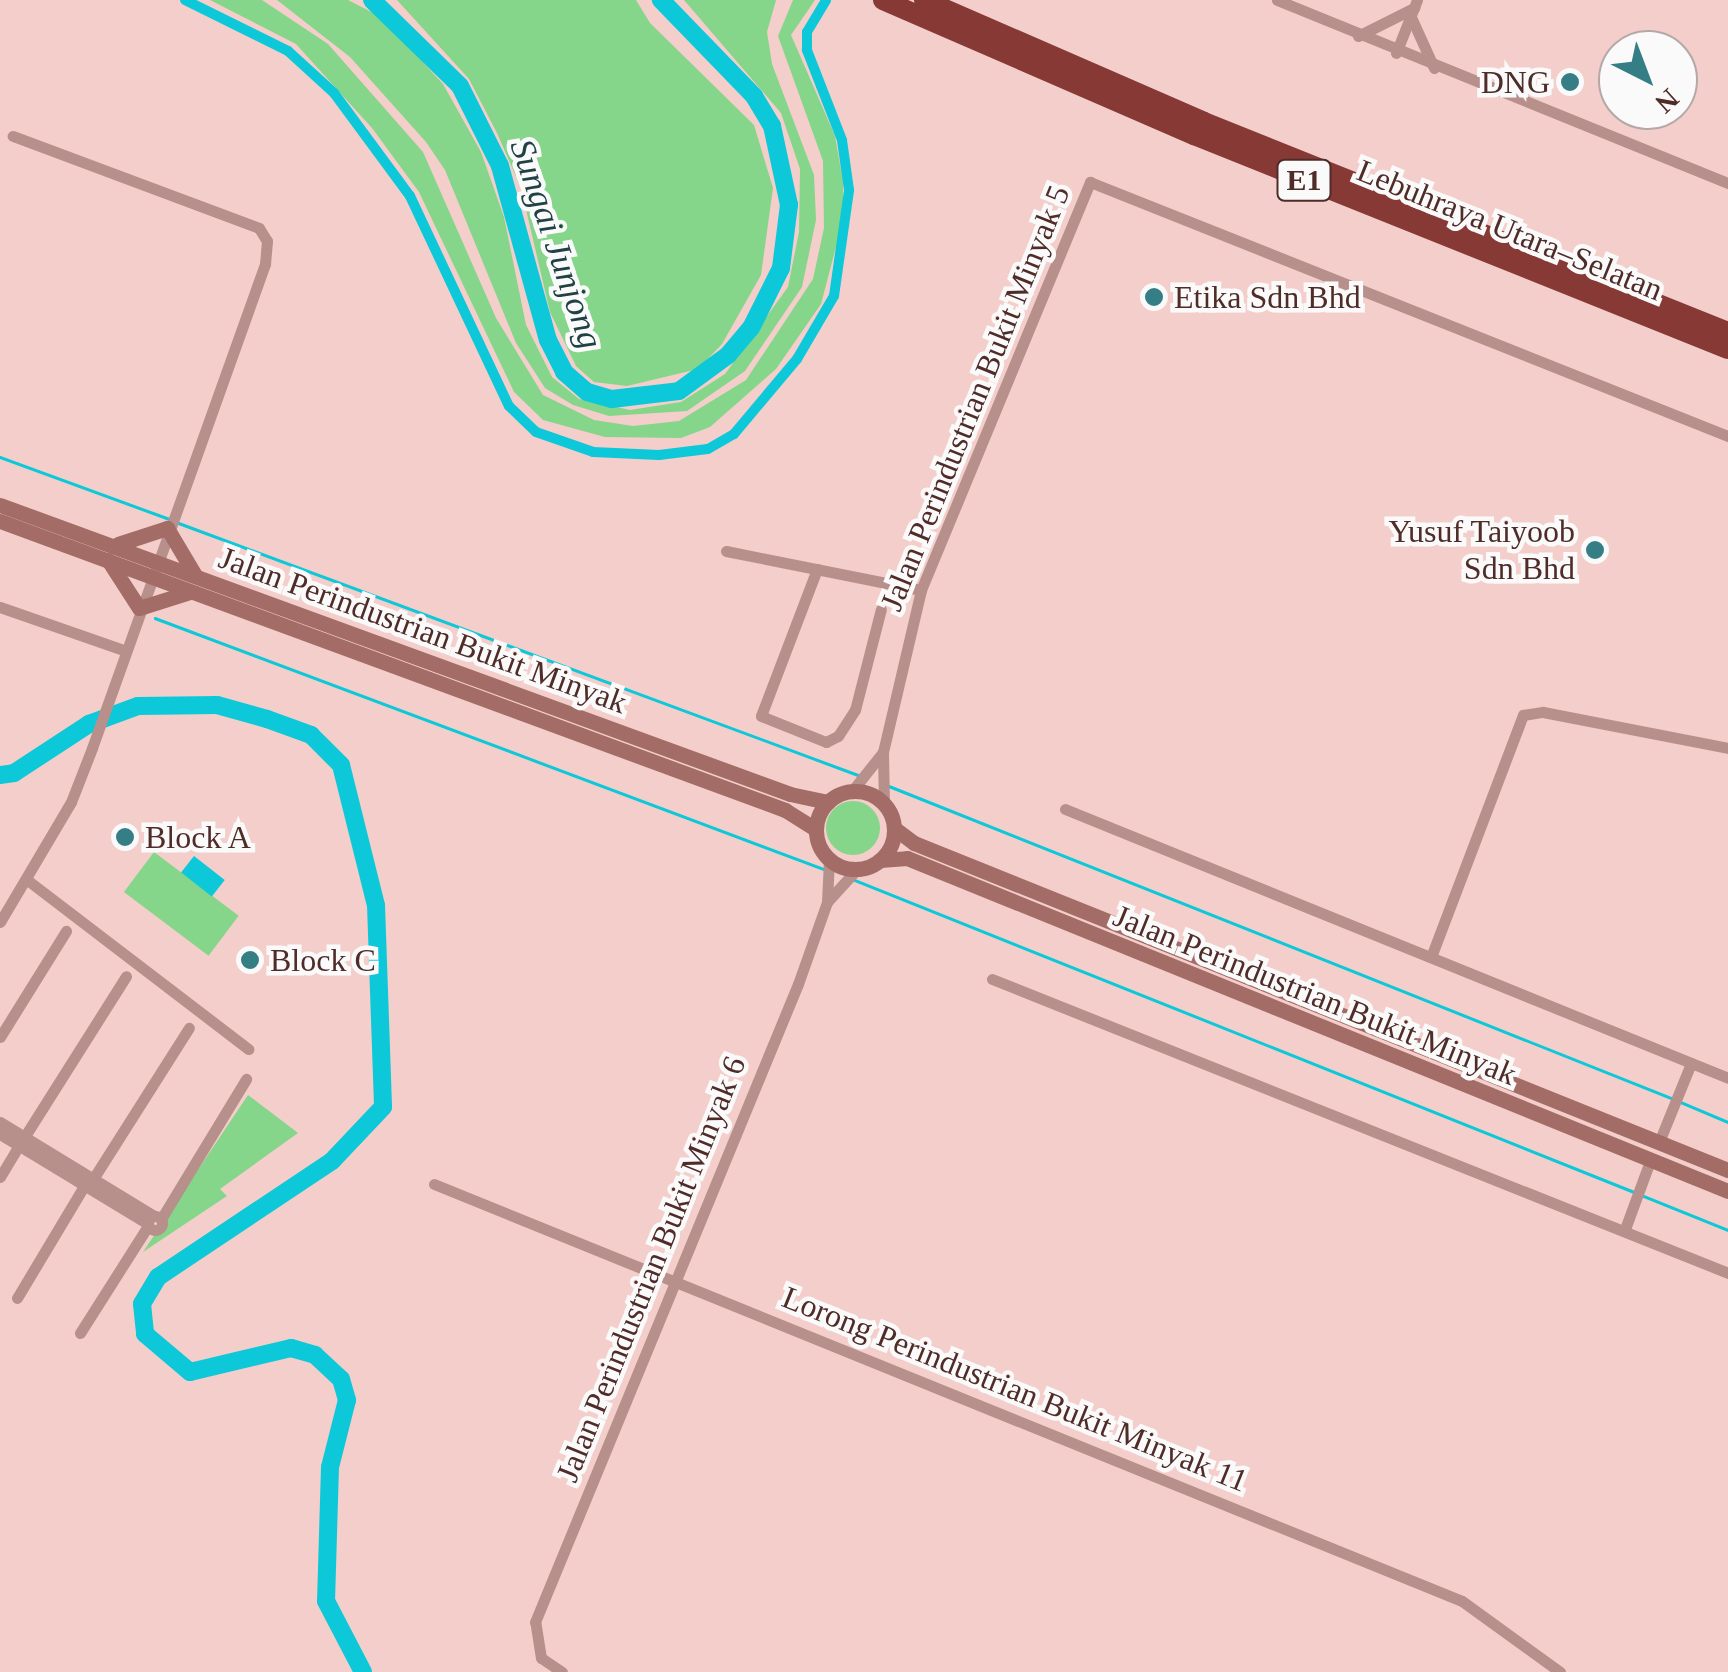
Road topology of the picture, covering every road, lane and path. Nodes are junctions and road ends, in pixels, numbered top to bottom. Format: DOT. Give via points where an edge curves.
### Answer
graph roads {
  1 [pos="884,0"];
  2 [pos="924,0"];
  3 [pos="1277,0"];
  4 [pos="1414,8"];
  5 [pos="1358,36"];
  6 [pos="1396,53"];
  7 [pos="1434,68"];
  8 [pos="13,136"];
  9 [pos="1728,183"];
  10 [pos="1728,332"];
  11 [pos="1728,349"];
  12 [pos="1728,436"];
  13 [pos="0,504"];
  14 [pos="0,522"];
  15 [pos="169,522"];
  16 [pos="726,551"];
  17 [pos="111,552"];
  18 [pos="152,568"];
  19 [pos="817,569"];
  20 [pos="195,584"];
  21 [pos="921,590"];
  22 [pos="0,607"];
  23 [pos="138,608"];
  24 [pos="881,609"];
  25 [pos="126,651"];
  26 [pos="1728,748"];
  27 [pos="883,752"];
  28 [pos="856,786"];
  29 [pos="884,799"];
  30 [pos="828,802"];
  31 [pos="1065,809"];
  32 [pos="894,828"];
  33 [pos="816,829"];
  34 [pos="880,860"];
  35 [pos="828,864"];
  36 [pos="850,877"];
  37 [pos="26,879"];
  38 [pos="826,902"];
  39 [pos="0,922"];
  40 [pos="66,932"];
  41 [pos="1430,958"];
  42 [pos="126,976"];
  43 [pos="992,979"];
  44 [pos="188,1028"];
  45 [pos="0,1037"];
  46 [pos="248,1049"];
  47 [pos="1689,1068"];
  48 [pos="1728,1078"];
  49 [pos="246,1079"];
  50 [pos="0,1122"];
  51 [pos="0,1134"];
  52 [pos="1661,1137"];
  53 [pos="22,1141"];
  54 [pos="1648,1166"];
  55 [pos="1728,1170"];
  56 [pos="0,1177"];
  57 [pos="89,1182"];
  58 [pos="434,1184"];
  59 [pos="1728,1191"];
  60 [pos="153,1221"];
  61 [pos="1626,1222"];
  62 [pos="1728,1273"];
  63 [pos="674,1280"];
  64 [pos="17,1298"];
  65 [pos="80,1332"];
  66 [pos="562,1672"];
  67 [pos="1560,1672"];
  1 -- 11 [label="highway, Lebuhraya Utara–Selatan / E1" via="1194,135"];
  2 -- 10 [label="highway, Lebuhraya Utara–Selatan / E1" via="1322,171"];
  3 -- 5 [label="street"];
  4 -- 5 [label="street"];
  4 -- 6 [label="street"];
  4 -- 7 [label="street"];
  5 -- 6 [label="street"];
  6 -- 7 [label="street"];
  7 -- 9 [label="street"];
  8 -- 15 [label="street" via="259,228 267,241 265,264"];
  12 -- 21 [label="street, Jalan Perindustrian Bukit Minyak 5" via="1090,182"];
  13 -- 17 [label="main road, Jalan Perindustrian Bukit Minyak"];
  14 -- 17 [label="main road, Jalan Perindustrian Bukit Minyak"];
  15 -- 17 [label="main road"];
  15 -- 18 [label="street"];
  15 -- 20 [label="main road"];
  16 -- 19 [label="street"];
  17 -- 18 [label="main road, Jalan Perindustrian Bukit Minyak"];
  17 -- 23 [label="main road"];
  18 -- 20 [label="main road, Jalan Perindustrian Bukit Minyak"];
  18 -- 23 [label="street"];
  19 -- 21 [label="street"];
  19 -- 24 [label="street" via="761,716 826,742 838,736 855,710"];
  20 -- 23 [label="main road"];
  20 -- 30 [label="main road, Jalan Perindustrian Bukit Minyak"];
  20 -- 33 [label="main road, Jalan Perindustrian Bukit Minyak" via="786,810"];
  21 -- 27 [label="street, Jalan Perindustrian Bukit Minyak 5"];
  22 -- 25 [label="street"];
  23 -- 25 [label="street"];
  25 -- 37 [label="street" via="71,802"];
  26 -- 41 [label="street" via="1543,712 1523,714"];
  27 -- 28 [label="street"];
  27 -- 29 [label="street"];
  28 -- 29 [label="main road"];
  28 -- 30 [label="main road"];
  29 -- 32 [label="main road"];
  30 -- 33 [label="main road"];
  31 -- 41 [label="street"];
  32 -- 34 [label="main road"];
  32 -- 52 [label="main road, Jalan Perindustrian Bukit Minyak" via="914,843"];
  33 -- 35 [label="main road"];
  34 -- 36 [label="main road"];
  34 -- 54 [label="main road, Jalan Perindustrian Bukit Minyak" via="907,858"];
  35 -- 36 [label="main road"];
  35 -- 38 [label="street"];
  36 -- 38 [label="street"];
  37 -- 39 [label="street"];
  37 -- 46 [label="street"];
  38 -- 63 [label="street, Jalan Perindustrian Bukit Minyak 6"];
  40 -- 45 [label="street"];
  41 -- 47 [label="street"];
  42 -- 53 [label="street"];
  43 -- 61 [label="street"];
  44 -- 57 [label="street"];
  47 -- 48 [label="street"];
  47 -- 52 [label="street"];
  49 -- 60 [label="street"];
  50 -- 53 [label="street"];
  51 -- 53 [label="street"];
  52 -- 55 [label="main road, Jalan Perindustrian Bukit Minyak"];
  53 -- 56 [label="street"];
  53 -- 57 [label="street"];
  54 -- 59 [label="main road, Jalan Perindustrian Bukit Minyak"];
  54 -- 61 [label="street"];
  57 -- 60 [label="street"];
  57 -- 64 [label="street"];
  58 -- 63 [label="street, Lorong Perindustrian Bukit Minyak 11"];
  60 -- 65 [label="street"];
  61 -- 62 [label="street"];
  63 -- 66 [label="street, Jalan Perindustrian Bukit Minyak 6" via="535,1622 542,1658"];
  63 -- 67 [label="street, Lorong Perindustrian Bukit Minyak 11" via="1462,1601"];
}
